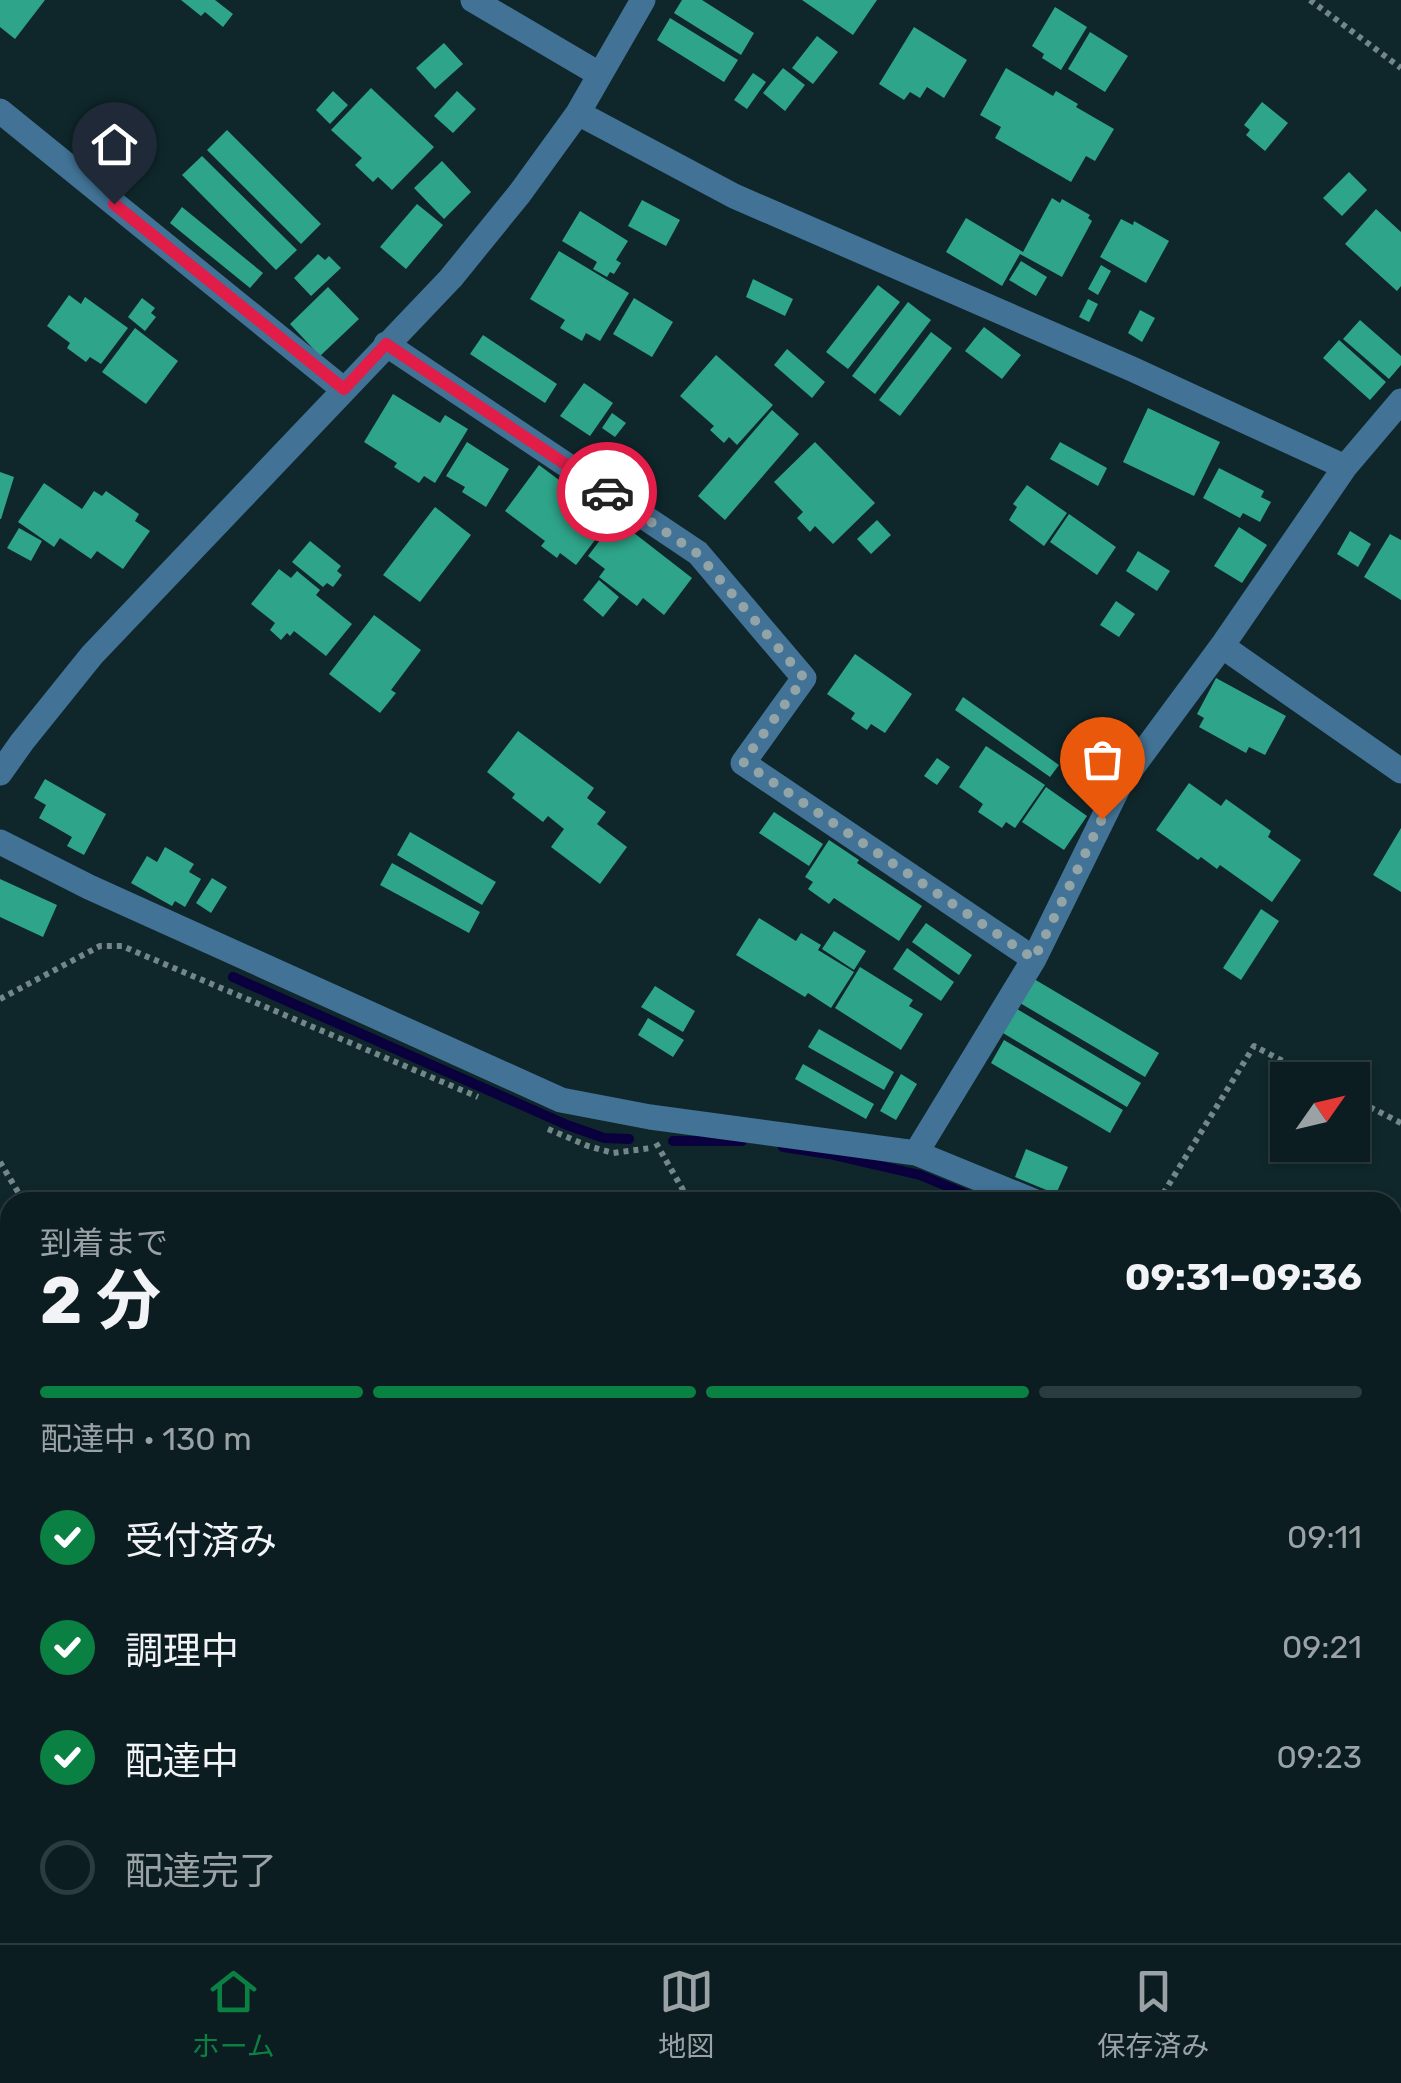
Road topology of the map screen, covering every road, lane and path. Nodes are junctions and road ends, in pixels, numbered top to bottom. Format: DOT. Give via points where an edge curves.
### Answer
graph roads {
  1 [pos="473,0"];
  2 [pos="643,0"];
  3 [pos="1310,0"];
  4 [pos="1401,68"];
  5 [pos="599,74"];
  6 [pos="0,111"];
  7 [pos="578,113"];
  8 [pos="386,344"];
  9 [pos="344,389"];
  10 [pos="1401,400"];
  11 [pos="1346,467"];
  12 [pos="1222,646"];
  13 [pos="1401,771"];
  14 [pos="0,774"];
  15 [pos="0,842"];
  16 [pos="1034,959"];
  17 [pos="0,999"];
  18 [pos="1285,1062"];
  19 [pos="485,1101"];
  20 [pos="1370,1107"];
  21 [pos="650,1117"];
  22 [pos="1401,1123"];
  23 [pos="537,1124"];
  24 [pos="657,1148"];
  25 [pos="916,1153"];
  26 [pos="0,1162"];
  27 [pos="18,1192"];
  28 [pos="684,1192"];
  29 [pos="1012,1192"];
  30 [pos="1164,1192"];
  1 -- 5 [label="street"];
  2 -- 5 [label="street"];
  3 -- 4 [label="path"];
  5 -- 7 [label="street"];
  6 -- 9 [label="street"];
  7 -- 8 [label="street" via="520,194"];
  7 -- 11 [label="street" via="734,196"];
  8 -- 9 [label="street"];
  8 -- 16 [label="street" via="698,554 804,678 743,762"];
  9 -- 14 [label="street" via="92,655"];
  10 -- 11 [label="street"];
  11 -- 12 [label="street"];
  12 -- 13 [label="street"];
  12 -- 16 [label="street" via="1120,784"];
  15 -- 21 [label="street" via="561,1100"];
  16 -- 25 [label="street"];
  17 -- 19 [label="path" via="100,946 122,946"];
  18 -- 30 [label="path" via="1254,1046"];
  20 -- 22 [label="path"];
  21 -- 24 [label="path"];
  21 -- 25 [label="street"];
  23 -- 24 [label="path" via="613,1153"];
  24 -- 28 [label="path"];
  25 -- 29 [label="street"];
  26 -- 27 [label="path"];
}
